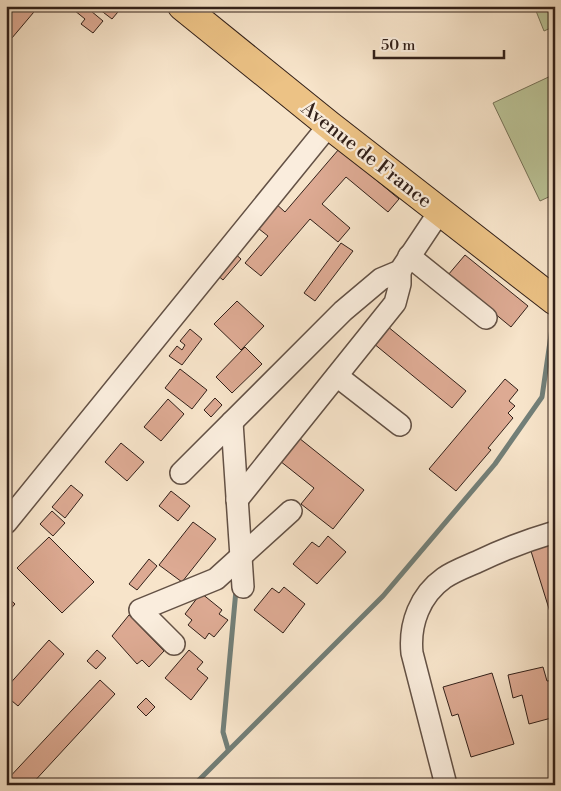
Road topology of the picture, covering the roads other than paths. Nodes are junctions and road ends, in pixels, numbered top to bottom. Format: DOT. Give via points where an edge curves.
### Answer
graph roads {
  1 [pos="191,9"];
  2 [pos="328,125"];
  3 [pos="440,211"];
  4 [pos="405,263"];
  5 [pos="555,301"];
  6 [pos="486,318"];
  7 [pos="337,376"];
  8 [pos="232,422"];
  9 [pos="400,425"];
  10 [pos="181,473"];
  11 [pos="238,500"];
  12 [pos="291,511"];
  13 [pos="6,523"];
  14 [pos="555,532"];
  15 [pos="241,556"];
  16 [pos="243,587"];
  17 [pos="174,644"];
  18 [pos="446,785"];
  1 -- 2 [label="main road, Avenue de France"];
  2 -- 3 [label="main road, Avenue de France"];
  2 -- 13 [label="street"];
  3 -- 4 [label="street"];
  3 -- 5 [label="main road, Avenue de France"];
  4 -- 6 [label="street"];
  4 -- 7 [label="street" via="395,303"];
  4 -- 8 [label="street" via="343,311"];
  7 -- 9 [label="street"];
  7 -- 11 [label="street"];
  8 -- 10 [label="street"];
  8 -- 11 [label="street"];
  11 -- 15 [label="street"];
  12 -- 15 [label="street"];
  14 -- 18 [label="street" via="518,542 445,577 421,604 411,638 412,652"];
  15 -- 16 [label="street"];
  15 -- 17 [label="street" via="216,579 140,610"];
}
